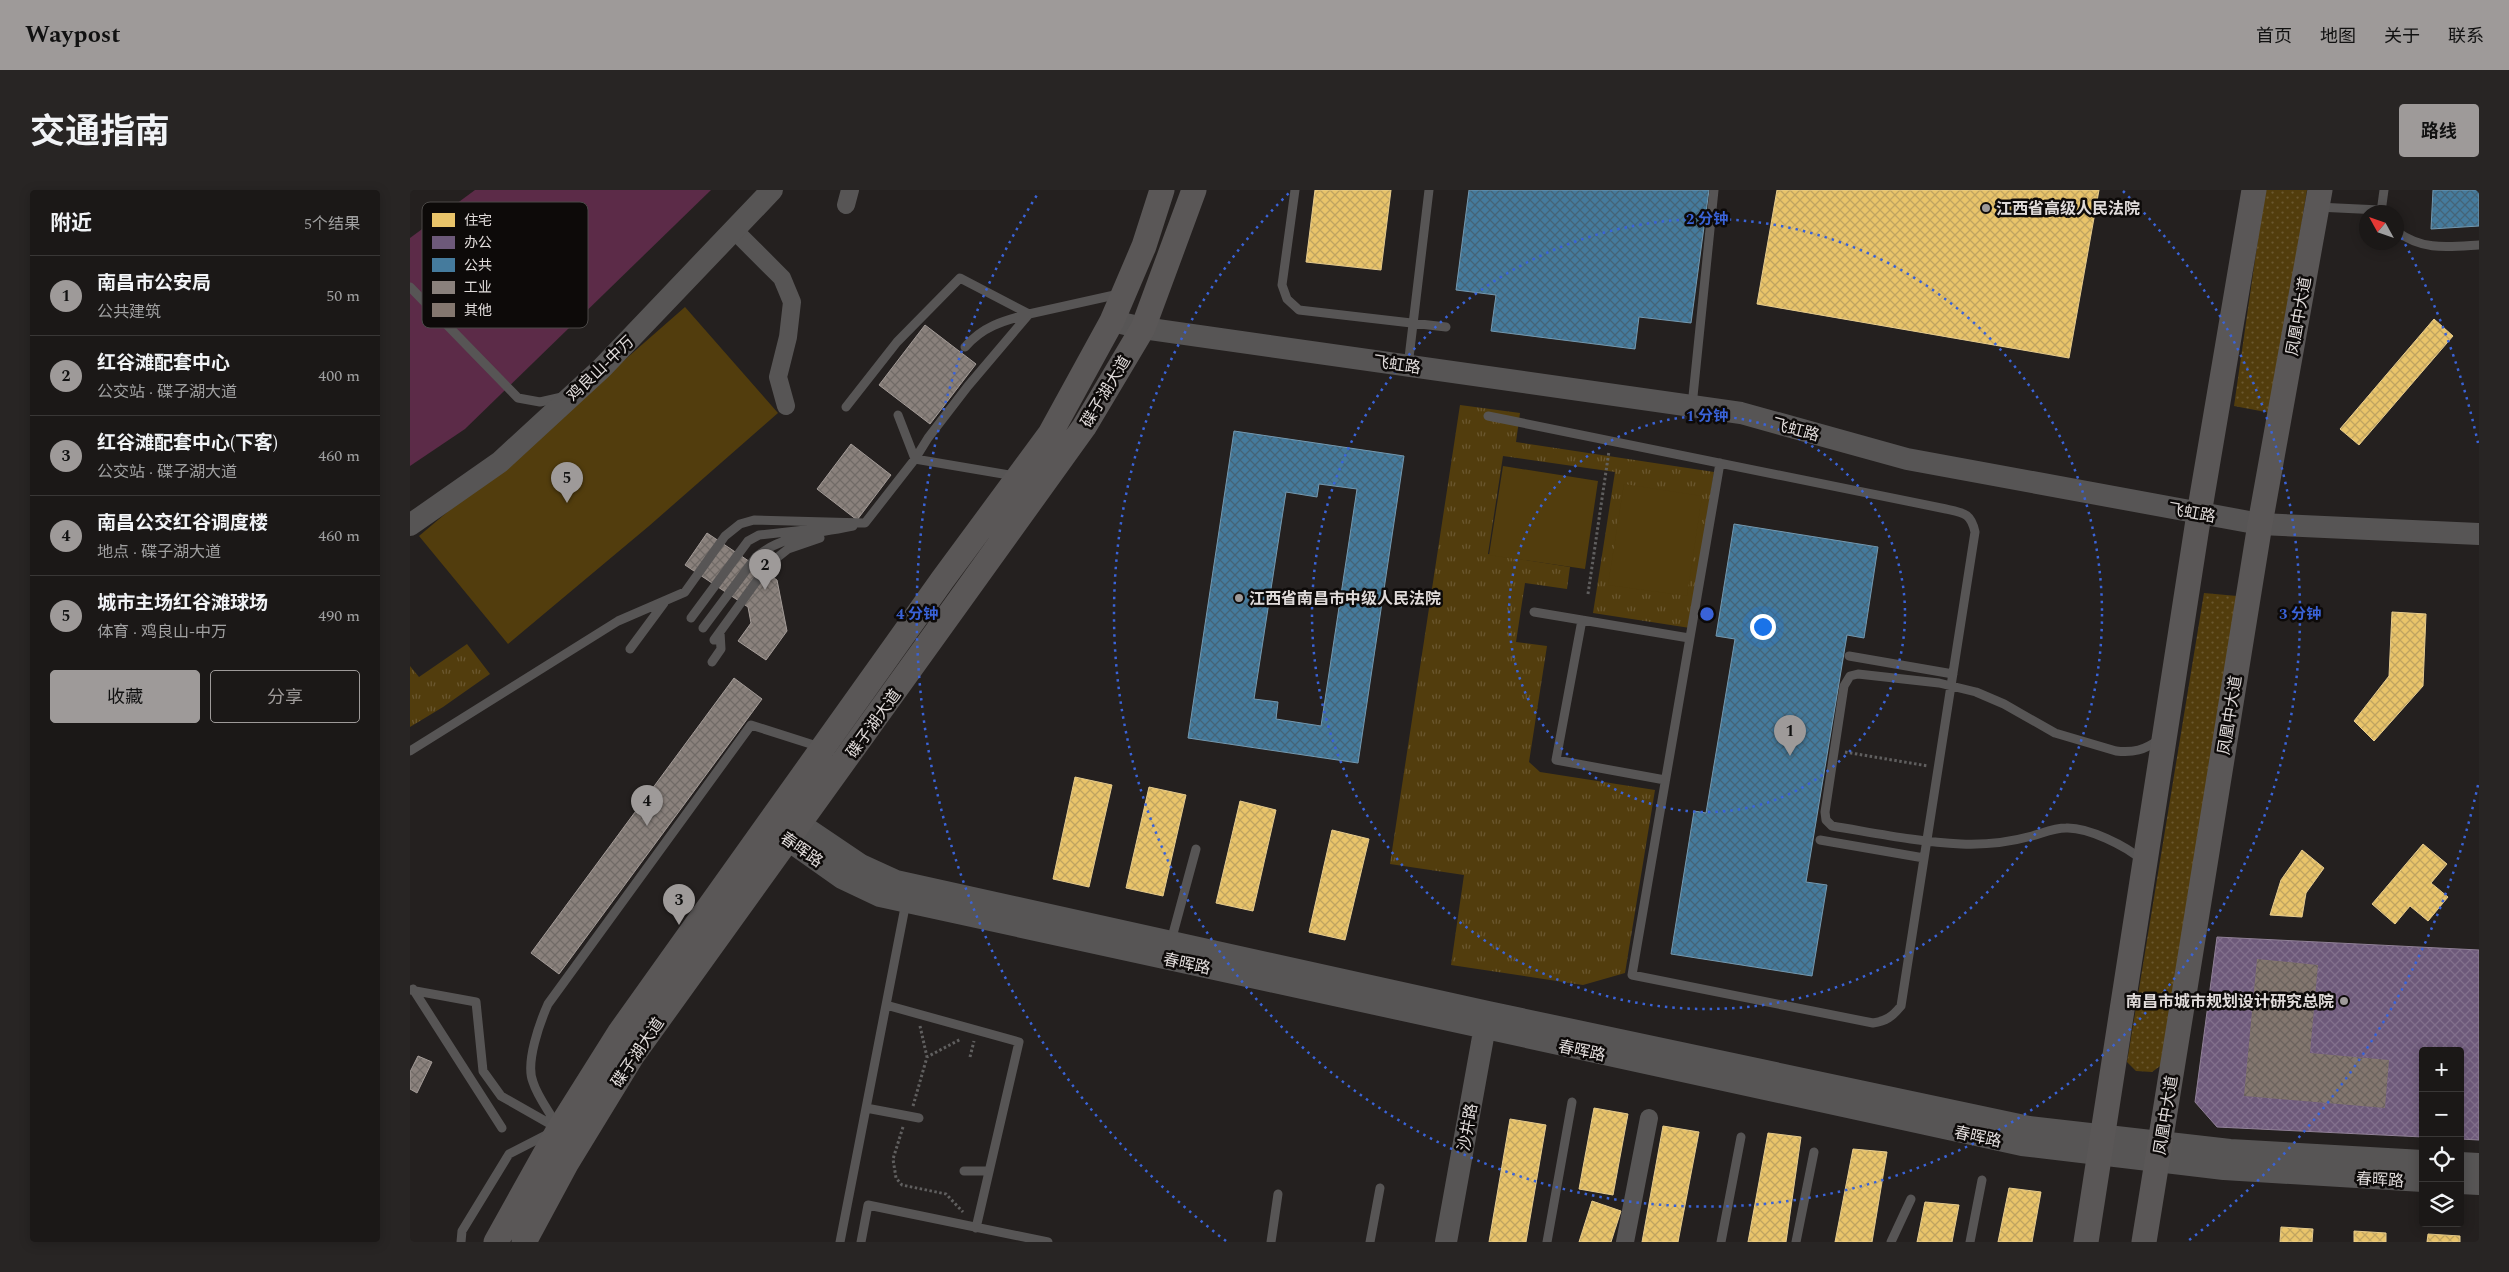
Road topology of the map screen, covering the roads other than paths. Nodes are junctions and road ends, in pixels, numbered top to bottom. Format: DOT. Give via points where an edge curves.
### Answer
graph roads {
  1 [pos="772,190"];
  2 [pos="1162,190"];
  3 [pos="1194,190"];
  4 [pos="1295,190"];
  5 [pos="1429,190"];
  6 [pos="1714,190"];
  7 [pos="2254,190"];
  8 [pos="2384,190"];
  9 [pos="2319,199"];
  10 [pos="2381,205"];
  11 [pos="2359,207"];
  12 [pos="734,230"];
  13 [pos="2404,237"];
  14 [pos="2479,240"];
  15 [pos="2479,245"];
  16 [pos="2435,248"];
  17 [pos="410,287"];
  18 [pos="1124,293"];
  19 [pos="422,299"];
  20 [pos="1030,314"];
  21 [pos="1112,321"];
  22 [pos="1414,324"];
  23 [pos="1446,327"];
  24 [pos="450,328"];
  25 [pos="1143,328"];
  26 [pos="965,347"];
  27 [pos="1408,366"];
  28 [pos="574,394"];
  29 [pos="786,406"];
  30 [pos="1692,406"];
  31 [pos="846,407"];
  32 [pos="898,415"];
  33 [pos="1488,416"];
  34 [pos="915,459"];
  35 [pos="1720,463"];
  36 [pos="1018,477"];
  37 [pos="2199,514"];
  38 [pos="865,523"];
  39 [pos="2260,524"];
  40 [pos="410,525"];
  41 [pos="2479,534"];
  42 [pos="665,601"];
  43 [pos="1534,612"];
  44 [pos="690,618"];
  45 [pos="1582,620"];
  46 [pos="703,628"];
  47 [pos="720,632"];
  48 [pos="1690,638"];
  49 [pos="714,640"];
  50 [pos="630,649"];
  51 [pos="1849,656"];
  52 [pos="712,662"];
  53 [pos="1953,674"];
  54 [pos="1951,686"];
  55 [pos="2166,733"];
  56 [pos="822,747"];
  57 [pos="410,751"];
  58 [pos="1665,780"];
  59 [pos="773,817"];
  60 [pos="794,832"];
  61 [pos="1820,840"];
  62 [pos="1923,840"];
  63 [pos="1196,849"];
  64 [pos="1924,858"];
  65 [pos="2145,863"];
  66 [pos="906,902"];
  67 [pos="1171,942"];
  68 [pos="412,989"];
  69 [pos="886,1005"];
  70 [pos="1487,1020"];
  71 [pos="1572,1102"];
  72 [pos="866,1108"];
  73 [pos="915,1117"];
  74 [pos="1648,1118"];
  75 [pos="502,1128"];
  76 [pos="559,1129"];
  77 [pos="1741,1138"];
  78 [pos="2101,1146"];
  79 [pos="1814,1152"];
  80 [pos="2158,1153"];
  81 [pos="2419,1161"];
  82 [pos="2464,1163"];
  83 [pos="2479,1164"];
  84 [pos="964,1171"];
  85 [pos="989,1171"];
  86 [pos="1982,1180"];
  87 [pos="2419,1181"];
  88 [pos="2464,1183"];
  89 [pos="2479,1184"];
  90 [pos="1380,1188"];
  91 [pos="1278,1194"];
  92 [pos="1911,1199"];
  93 [pos="976,1228"];
  94 [pos="461,1242"];
  95 [pos="496,1242"];
  96 [pos="524,1242"];
  97 [pos="840,1242"];
  98 [pos="861,1242"];
  99 [pos="1048,1242"];
  100 [pos="1271,1242"];
  101 [pos="1370,1242"];
  102 [pos="1446,1242"];
  103 [pos="1546,1242"];
  104 [pos="1625,1242"];
  105 [pos="1721,1242"];
  106 [pos="1796,1242"];
  107 [pos="1892,1242"];
  108 [pos="1970,1242"];
  109 [pos="2086,1242"];
  110 [pos="2144,1242"];
  1 -- 12 [label="street, 鸡良山-中万"];
  2 -- 18 [label="main road, 碟子湖大道"];
  3 -- 25 [label="main road, 碟子湖大道"];
  4 -- 22 [label="lane" via="1282,285 1288,299 1299,310"];
  5 -- 22 [label="lane"];
  6 -- 30 [label="lane"];
  7 -- 37 [label="main road"];
  8 -- 10 [label="lane"];
  9 -- 11 [label="lane"];
  9 -- 39 [label="main road, 凤凰中大道"];
  12 -- 28 [label="street, 鸡良山-中万"];
  12 -- 29 [label="street" via="782,278 792,302 778,377"];
  13 -- 16 [label="lane"];
  14 -- 16 [label="lane"];
  15 -- 16 [label="lane"];
  17 -- 19 [label="lane"];
  18 -- 20 [label="lane"];
  18 -- 21 [label="main road, 碟子湖大道"];
  20 -- 26 [label="lane" via="992,324"];
  20 -- 31 [label="lane" via="960,278 896,342"];
  20 -- 34 [label="lane" via="968,386"];
  21 -- 25 [label="street, 飞虹路"];
  21 -- 36 [label="main road, 碟子湖大道" via="1050,434"];
  22 -- 23 [label="lane"];
  22 -- 27 [label="lane"];
  24 -- 28 [label="lane" via="518,398 540,402"];
  25 -- 27 [label="street, 飞虹路"];
  25 -- 60 [label="main road, 碟子湖大道" via="1084,427"];
  27 -- 30 [label="street, 飞虹路"];
  28 -- 40 [label="street, 鸡良山-中万" via="500,462"];
  30 -- 37 [label="street, 飞虹路" via="1740,413 1907,459"];
  32 -- 34 [label="lane"];
  33 -- 35 [label="lane"];
  34 -- 36 [label="lane"];
  34 -- 38 [label="lane"];
  35 -- 48 [label="lane"];
  35 -- 53 [label="lane" via="1965,514 1972,521 1975,532"];
  36 -- 56 [label="main road, 碟子湖大道"];
  37 -- 39 [label="street, 飞虹路"];
  37 -- 55 [label="main road"];
  38 -- 42 [label="lane" via="754,520 740,524 725,536 685,592"];
  38 -- 44 [label="lane" via="759,534 748,541"];
  38 -- 46 [label="lane" via="766,548"];
  38 -- 47 [label="lane" via="788,549 769,564"];
  39 -- 41 [label="street, 飞虹路"];
  39 -- 80 [label="main road, 凤凰中大道"];
  42 -- 50 [label="lane"];
  42 -- 57 [label="lane" via="618,622"];
  43 -- 45 [label="lane"];
  45 -- 48 [label="lane"];
  45 -- 58 [label="lane" via="1556,760"];
  47 -- 49 [label="lane"];
  47 -- 52 [label="lane" via="721,649"];
  48 -- 58 [label="lane"];
  51 -- 53 [label="lane"];
  53 -- 54 [label="lane"];
  54 -- 55 [label="lane" via="2004,704 2055,733 2116,751 2147,749"];
  54 -- 62 [label="lane" via="1939,767"];
  54 -- 62 [label="lane" via="1858,674 1850,676 1844,686 1826,820 1832,826"];
  55 -- 65 [label="main road"];
  56 -- 59 [label="main road, 碟子湖大道"];
  56 -- 76 [label="lane" via="751,725 548,1004 537,1030 532,1055 532,1081"];
  58 -- 64 [label="lane" via="1632,975 1873,1023 1885,1021 1901,1006"];
  59 -- 60 [label="street, 春晖路"];
  59 -- 76 [label="main road, 碟子湖大道" via="620,1032"];
  60 -- 66 [label="street, 春晖路" via="842,878 880,896"];
  60 -- 67 [label="street, 春晖路" via="896,881"];
  60 -- 96 [label="main road, 碟子湖大道" via="632,1056 566,1164"];
  61 -- 64 [label="lane"];
  62 -- 64 [label="lane"];
  62 -- 65 [label="lane" via="1982,844 2066,828 2104,838 2134,853"];
  63 -- 67 [label="lane"];
  65 -- 78 [label="main road"];
  66 -- 69 [label="lane"];
  66 -- 70 [label="street, 春晖路"];
  67 -- 70 [label="street, 春晖路"];
  68 -- 75 [label="lane"];
  68 -- 76 [label="lane" via="476,1002 484,1071 501,1096"];
  69 -- 72 [label="lane"];
  69 -- 85 [label="lane" via="1019,1042"];
  70 -- 78 [label="street, 春晖路" via="2029,1127"];
  70 -- 102 [label="street, 沙井路"];
  71 -- 103 [label="lane"];
  72 -- 73 [label="lane"];
  72 -- 97 [label="lane"];
  74 -- 104 [label="street"];
  76 -- 94 [label="lane" via="509,1154 462,1231"];
  76 -- 95 [label="main road, 碟子湖大道"];
  77 -- 105 [label="lane"];
  78 -- 80 [label="street, 春晖路"];
  78 -- 109 [label="main road"];
  79 -- 106 [label="lane"];
  80 -- 81 [label="street, 春晖路" via="2230,1150"];
  80 -- 87 [label="street, 春晖路" via="2224,1170"];
  80 -- 110 [label="main road, 凤凰中大道"];
  82 -- 83 [label="street"];
  84 -- 85 [label="lane"];
  85 -- 93 [label="lane"];
  86 -- 108 [label="lane"];
  88 -- 89 [label="street"];
  90 -- 101 [label="lane"];
  91 -- 100 [label="lane"];
  92 -- 107 [label="lane"];
  93 -- 98 [label="lane" via="868,1205"];
  93 -- 99 [label="lane"];
}
